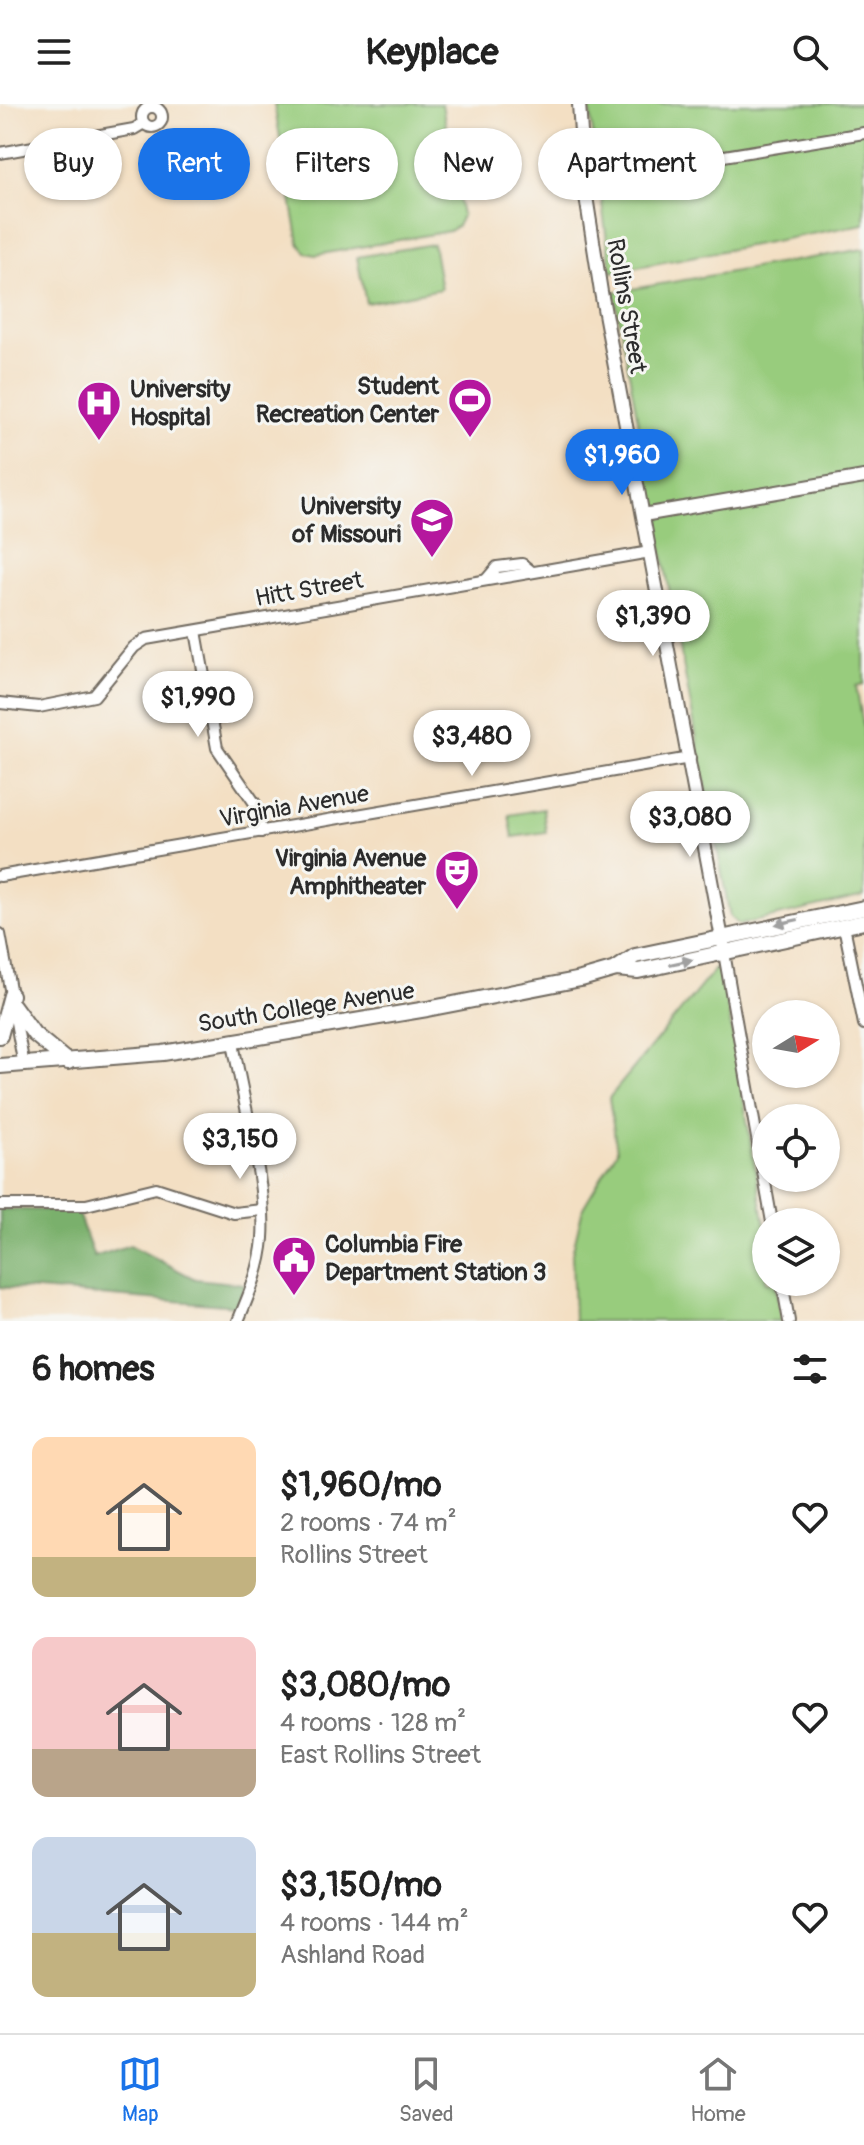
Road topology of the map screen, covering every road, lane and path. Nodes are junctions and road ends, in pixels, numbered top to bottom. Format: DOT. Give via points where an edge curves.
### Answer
graph roads {
  1 [pos="579,104"];
  2 [pos="142,107"];
  3 [pos="144,123"];
  4 [pos="581,128"];
  5 [pos="864,133"];
  6 [pos="0,153"];
  7 [pos="725,156"];
  8 [pos="588,200"];
  9 [pos="864,477"];
  10 [pos="643,515"];
  11 [pos="650,552"];
  12 [pos="196,631"];
  13 [pos="0,703"];
  14 [pos="690,758"];
  15 [pos="261,832"];
  16 [pos="0,876"];
  17 [pos="864,908"];
  18 [pos="864,922"];
  19 [pos="844,926"];
  20 [pos="0,934"];
  21 [pos="721,936"];
  22 [pos="724,953"];
  23 [pos="616,969"];
  24 [pos="12,1000"];
  25 [pos="864,1024"];
  26 [pos="0,1036"];
  27 [pos="233,1042"];
  28 [pos="68,1062"];
  29 [pos="0,1066"];
  30 [pos="24,1066"];
  31 [pos="0,1205"];
  32 [pos="770,1208"];
  33 [pos="262,1210"];
  34 [pos="785,1296"];
  35 [pos="238,1321"];
  36 [pos="789,1321"];
  1 -- 4 [label="street, Rollins Street"];
  2 -- 3 [label="street"];
  2 -- 3 [label="street" via="155,108 162,118 154,127"];
  3 -- 6 [label="street"];
  5 -- 7 [label="street"];
  8 -- 10 [label="street, Rollins Street"];
  9 -- 10 [label="street"];
  10 -- 11 [label="street, Rollins Street"];
  11 -- 12 [label="street, Hitt Street"];
  11 -- 14 [label="street, Rollins Street"];
  12 -- 13 [label="street, Hitt Street" via="140,642 94,696 39,707"];
  12 -- 15 [label="street" via="217,748 256,805"];
  14 -- 15 [label="street, Virginia Avenue"];
  14 -- 21 [label="street, Rollins Street"];
  15 -- 16 [label="street, Virginia Avenue"];
  17 -- 21 [label="main road, South College Avenue, one-way"];
  18 -- 19 [label="main road, South College Avenue"];
  19 -- 22 [label="main road, South College Avenue"];
  19 -- 25 [label="street"];
  20 -- 24 [label="street"];
  21 -- 22 [label="street, Rollins Street"];
  21 -- 23 [label="main road, South College Avenue" via="635,956"];
  23 -- 22 [label="main road, South College Avenue, one-way" via="638,971"];
  22 -- 32 [label="street"];
  23 -- 27 [label="main road, South College Avenue" via="476,1001"];
  24 -- 26 [label="main road"];
  24 -- 28 [label="main road" via="34,1034"];
  24 -- 30 [label="street"];
  27 -- 28 [label="main road, South College Avenue"];
  27 -- 33 [label="street"];
  28 -- 30 [label="main road, South College Avenue"];
  29 -- 30 [label="main road, South College Avenue"];
  31 -- 33 [label="street" via="86,1205 156,1188 234,1213"];
  33 -- 35 [label="street" via="257,1268"];
  34 -- 36 [label="street"];
}
